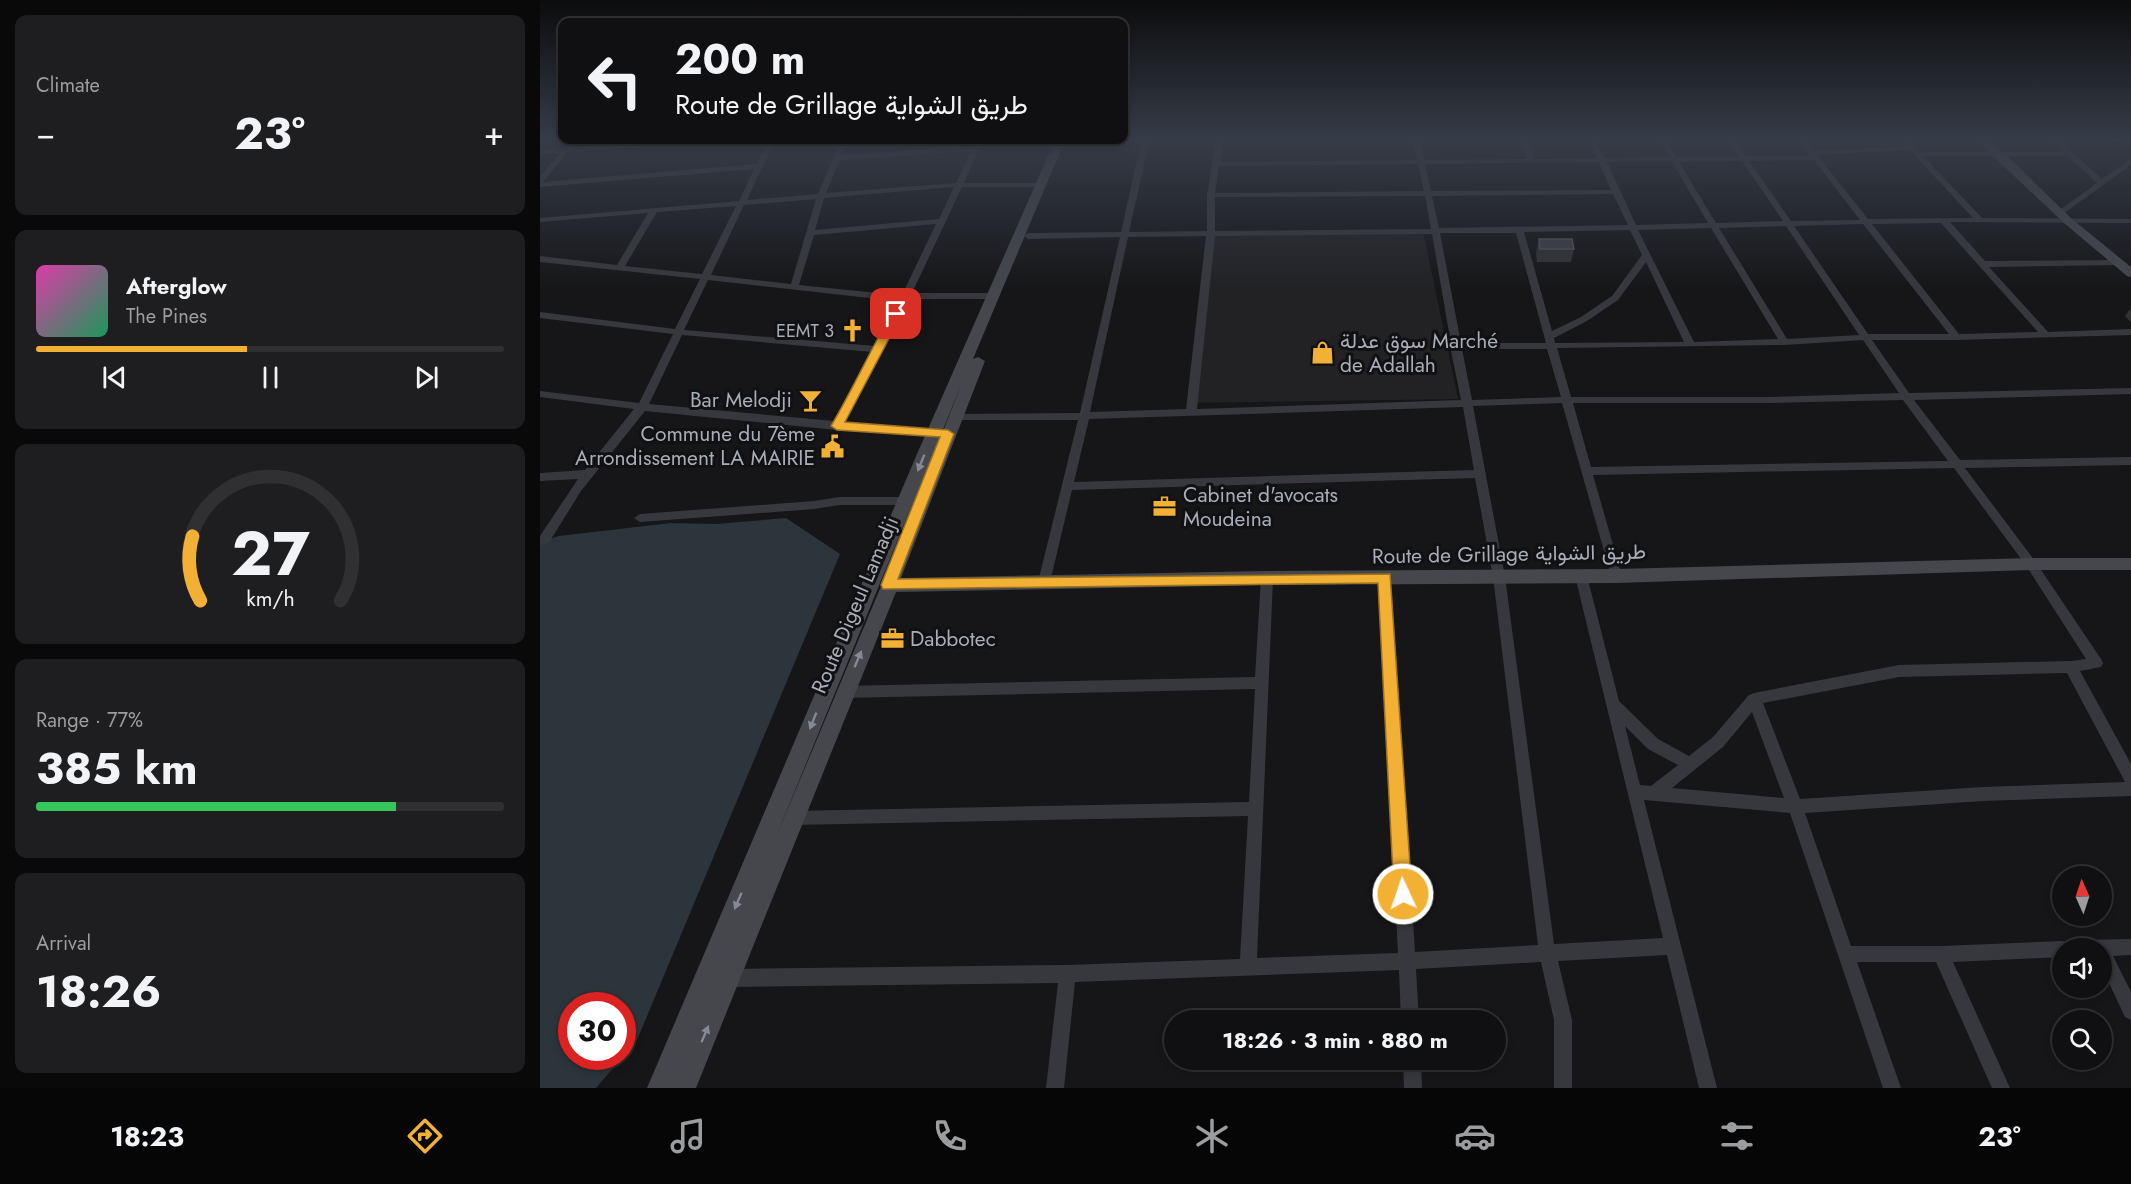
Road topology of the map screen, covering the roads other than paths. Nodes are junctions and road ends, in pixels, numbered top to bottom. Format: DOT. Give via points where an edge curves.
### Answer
graph roads {
  1 [pos="747,189"];
  2 [pos="824,189"];
  3 [pos="905,189"];
  4 [pos="959,189"];
  5 [pos="1040,189"];
  6 [pos="1048,189"];
  7 [pos="1134,189"];
  8 [pos="1212,189"];
  9 [pos="1427,189"];
  10 [pos="1615,189"];
  11 [pos="1691,189"];
  12 [pos="1765,189"];
  13 [pos="1842,189"];
  14 [pos="1951,189"];
  15 [pos="2035,189"];
  16 [pos="2096,189"];
  17 [pos="1616,192"];
  18 [pos="1428,194"];
  19 [pos="1211,195"];
  20 [pos="821,196"];
  21 [pos="740,203"];
  22 [pos="654,210"];
  23 [pos="2064,217"];
  24 [pos="540,220"];
  25 [pos="1943,220"];
  26 [pos="1980,220"];
  27 [pos="944,221"];
  28 [pos="1867,221"];
  29 [pos="2131,221"];
  30 [pos="1789,224"];
  31 [pos="1714,226"];
  32 [pos="1633,227"];
  33 [pos="1434,230"];
  34 [pos="1519,231"];
  35 [pos="810,233"];
  36 [pos="1211,233"];
  37 [pos="1124,234"];
  38 [pos="1028,236"];
  39 [pos="1647,255"];
  40 [pos="540,259"];
  41 [pos="1984,264"];
  42 [pos="619,268"];
  43 [pos="2127,268"];
  44 [pos="705,278"];
  45 [pos="794,287"];
  46 [pos="992,296"];
  47 [pos="906,297"];
  48 [pos="540,315"];
  49 [pos="678,332"];
  50 [pos="2131,332"];
  51 [pos="2044,333"];
  52 [pos="1866,337"];
  53 [pos="1956,337"];
  54 [pos="1549,341"];
  55 [pos="1784,342"];
  56 [pos="1690,344"];
  57 [pos="1455,346"];
  58 [pos="876,349"];
  59 [pos="2131,391"];
  60 [pos="540,394"];
  61 [pos="1905,395"];
  62 [pos="1565,400"];
  63 [pos="1468,403"];
  64 [pos="642,407"];
  65 [pos="1191,412"];
  66 [pos="1085,416"];
  67 [pos="955,417"];
  68 [pos="837,426"];
  69 [pos="941,434"];
  70 [pos="2131,461"];
  71 [pos="1960,465"];
  72 [pos="1586,471"];
  73 [pos="588,474"];
  74 [pos="1480,474"];
  75 [pos="540,477"];
  76 [pos="1068,486"];
  77 [pos="906,501"];
  78 [pos="640,518"];
  79 [pos="540,541"];
  80 [pos="2031,564"];
  81 [pos="2131,564"];
  82 [pos="1581,576"];
  83 [pos="1616,576"];
  84 [pos="1499,577"];
  85 [pos="1267,578"];
  86 [pos="1385,578"];
  87 [pos="1044,582"];
  88 [pos="888,585"];
  89 [pos="2071,667"];
  90 [pos="1263,683"];
  91 [pos="844,692"];
  92 [pos="1754,699"];
  93 [pos="1612,703"];
  94 [pos="1690,764"];
  95 [pos="2131,778"];
  96 [pos="2131,789"];
  97 [pos="1635,792"];
  98 [pos="1653,794"];
  99 [pos="1795,806"];
  100 [pos="1255,808"];
  101 [pos="793,818"];
  102 [pos="1672,946"];
  103 [pos="2131,947"];
  104 [pos="2112,948"];
  105 [pos="2052,949"];
  106 [pos="1546,952"];
  107 [pos="1847,954"];
  108 [pos="1941,954"];
  109 [pos="1407,962"];
  110 [pos="1248,967"];
  111 [pos="2112,973"];
  112 [pos="1067,974"];
  113 [pos="730,978"];
  114 [pos="1409,1010"];
  115 [pos="2131,1011"];
  116 [pos="1412,1070"];
  117 [pos="660,1088"];
  118 [pos="683,1088"];
  119 [pos="1055,1088"];
  120 [pos="1413,1088"];
  121 [pos="1563,1088"];
  122 [pos="1708,1088"];
  123 [pos="1892,1088"];
  124 [pos="2001,1088"];
  1 -- 21 [label="street"];
  2 -- 20 [label="street"];
  3 -- 20 [label="street"];
  4 -- 27 [label="street"];
  5 -- 46 [label="main road"];
  6 -- 38 [label="main road, Route Digeul Lamadji"];
  7 -- 37 [label="street"];
  8 -- 19 [label="street"];
  9 -- 18 [label="street"];
  10 -- 17 [label="street"];
  11 -- 31 [label="street"];
  12 -- 30 [label="street"];
  13 -- 28 [label="street"];
  14 -- 26 [label="street"];
  15 -- 23 [label="main road"];
  16 -- 23 [label="street"];
  17 -- 18 [label="street"];
  17 -- 32 [label="street"];
  18 -- 19 [label="street"];
  18 -- 33 [label="street"];
  19 -- 36 [label="street"];
  20 -- 21 [label="street"];
  20 -- 35 [label="street"];
  21 -- 22 [label="street"];
  21 -- 44 [label="street"];
  22 -- 24 [label="street"];
  22 -- 42 [label="street"];
  23 -- 26 [label="street"];
  23 -- 29 [label="street"];
  23 -- 43 [label="main road"];
  25 -- 26 [label="street"];
  25 -- 28 [label="street"];
  25 -- 41 [label="street"];
  27 -- 35 [label="street"];
  27 -- 47 [label="street"];
  28 -- 30 [label="street"];
  28 -- 53 [label="street"];
  30 -- 31 [label="street"];
  30 -- 52 [label="street"];
  31 -- 32 [label="street"];
  31 -- 55 [label="street"];
  32 -- 34 [label="street"];
  32 -- 39 [label="street"];
  33 -- 34 [label="street"];
  33 -- 36 [label="street"];
  33 -- 57 [label="street"];
  34 -- 54 [label="street"];
  35 -- 45 [label="street"];
  36 -- 37 [label="street"];
  36 -- 65 [label="street"];
  37 -- 38 [label="street"];
  37 -- 66 [label="street"];
  38 -- 67 [label="main road, Route Digeul Lamadji"];
  39 -- 54 [label="street" via="1615,298"];
  39 -- 56 [label="street"];
  40 -- 42 [label="street"];
  41 -- 43 [label="street"];
  41 -- 51 [label="street"];
  42 -- 44 [label="street"];
  44 -- 45 [label="street"];
  44 -- 49 [label="street"];
  45 -- 47 [label="street"];
  46 -- 47 [label="street"];
  46 -- 69 [label="main road"];
  47 -- 58 [label="street"];
  48 -- 49 [label="street"];
  49 -- 58 [label="street"];
  49 -- 64 [label="street"];
  50 -- 51 [label="street"];
  51 -- 53 [label="street"];
  52 -- 53 [label="street"];
  52 -- 55 [label="street"];
  52 -- 61 [label="street"];
  54 -- 56 [label="street"];
  54 -- 57 [label="street"];
  54 -- 62 [label="street"];
  55 -- 56 [label="street"];
  57 -- 63 [label="street"];
  58 -- 68 [label="street"];
  59 -- 61 [label="street"];
  60 -- 64 [label="street"];
  61 -- 62 [label="street"];
  61 -- 71 [label="street"];
  62 -- 63 [label="street"];
  62 -- 72 [label="street"];
  63 -- 65 [label="street"];
  63 -- 74 [label="street"];
  64 -- 68 [label="street"];
  64 -- 73 [label="street"];
  65 -- 66 [label="street"];
  66 -- 67 [label="street"];
  66 -- 76 [label="street"];
  67 -- 69 [label="main road, Route Digeul Lamadji"];
  68 -- 69 [label="street"];
  69 -- 77 [label="main road, one-way"];
  69 -- 88 [label="main road, Route Digeul Lamadji"];
  70 -- 71 [label="street"];
  71 -- 72 [label="street"];
  71 -- 80 [label="street"];
  72 -- 83 [label="street"];
  73 -- 75 [label="street"];
  73 -- 79 [label="street" via="546,538"];
  74 -- 76 [label="street"];
  74 -- 84 [label="street"];
  76 -- 87 [label="street"];
  77 -- 78 [label="street" via="840,501"];
  77 -- 117 [label="main road, one-way"];
  80 -- 81 [label="main road, Route de Grillage طريق الشواية"];
  80 -- 83 [label="main road, Route de Grillage طريق الشواية"];
  80 -- 89 [label="street" via="2096,663"];
  82 -- 83 [label="main road, Route de Grillage طريق الشواية"];
  82 -- 84 [label="main road, Route de Grillage طريق الشواية"];
  82 -- 93 [label="street"];
  84 -- 86 [label="main road, Route de Grillage طريق الشواية"];
  84 -- 106 [label="street"];
  85 -- 86 [label="main road, Route de Grillage طريق الشواية"];
  85 -- 87 [label="main road, Route de Grillage طريق الشواية"];
  85 -- 90 [label="street"];
  86 -- 109 [label="street"];
  87 -- 88 [label="main road, Route de Grillage طريق الشواية"];
  91 -- 88 [label="main road, Route Digeul Lamadji, one-way"];
  89 -- 92 [label="street" via="1899,671"];
  89 -- 95 [label="street"];
  90 -- 91 [label="street"];
  90 -- 100 [label="street"];
  91 -- 101 [label="main road, Route Digeul Lamadji"];
  92 -- 94 [label="street" via="1718,742"];
  92 -- 99 [label="street"];
  93 -- 94 [label="street" via="1653,744"];
  93 -- 97 [label="street"];
  94 -- 98 [label="street"];
  96 -- 99 [label="street"];
  97 -- 98 [label="street"];
  97 -- 102 [label="street"];
  98 -- 99 [label="street"];
  99 -- 107 [label="street"];
  100 -- 101 [label="street"];
  100 -- 110 [label="street"];
  101 -- 113 [label="main road, Route Digeul Lamadji"];
  102 -- 106 [label="street"];
  102 -- 122 [label="street"];
  103 -- 104 [label="street"];
  105 -- 108 [label="street"];
  106 -- 109 [label="street"];
  106 -- 121 [label="street" via="1563,1020"];
  107 -- 108 [label="street"];
  107 -- 123 [label="street"];
  108 -- 124 [label="street"];
  109 -- 110 [label="street"];
  109 -- 114 [label="street"];
  110 -- 112 [label="street"];
  111 -- 115 [label="street"];
  112 -- 113 [label="street"];
  112 -- 119 [label="street"];
  118 -- 113 [label="main road, Route Digeul Lamadji, one-way"];
  116 -- 120 [label="street"];
}
